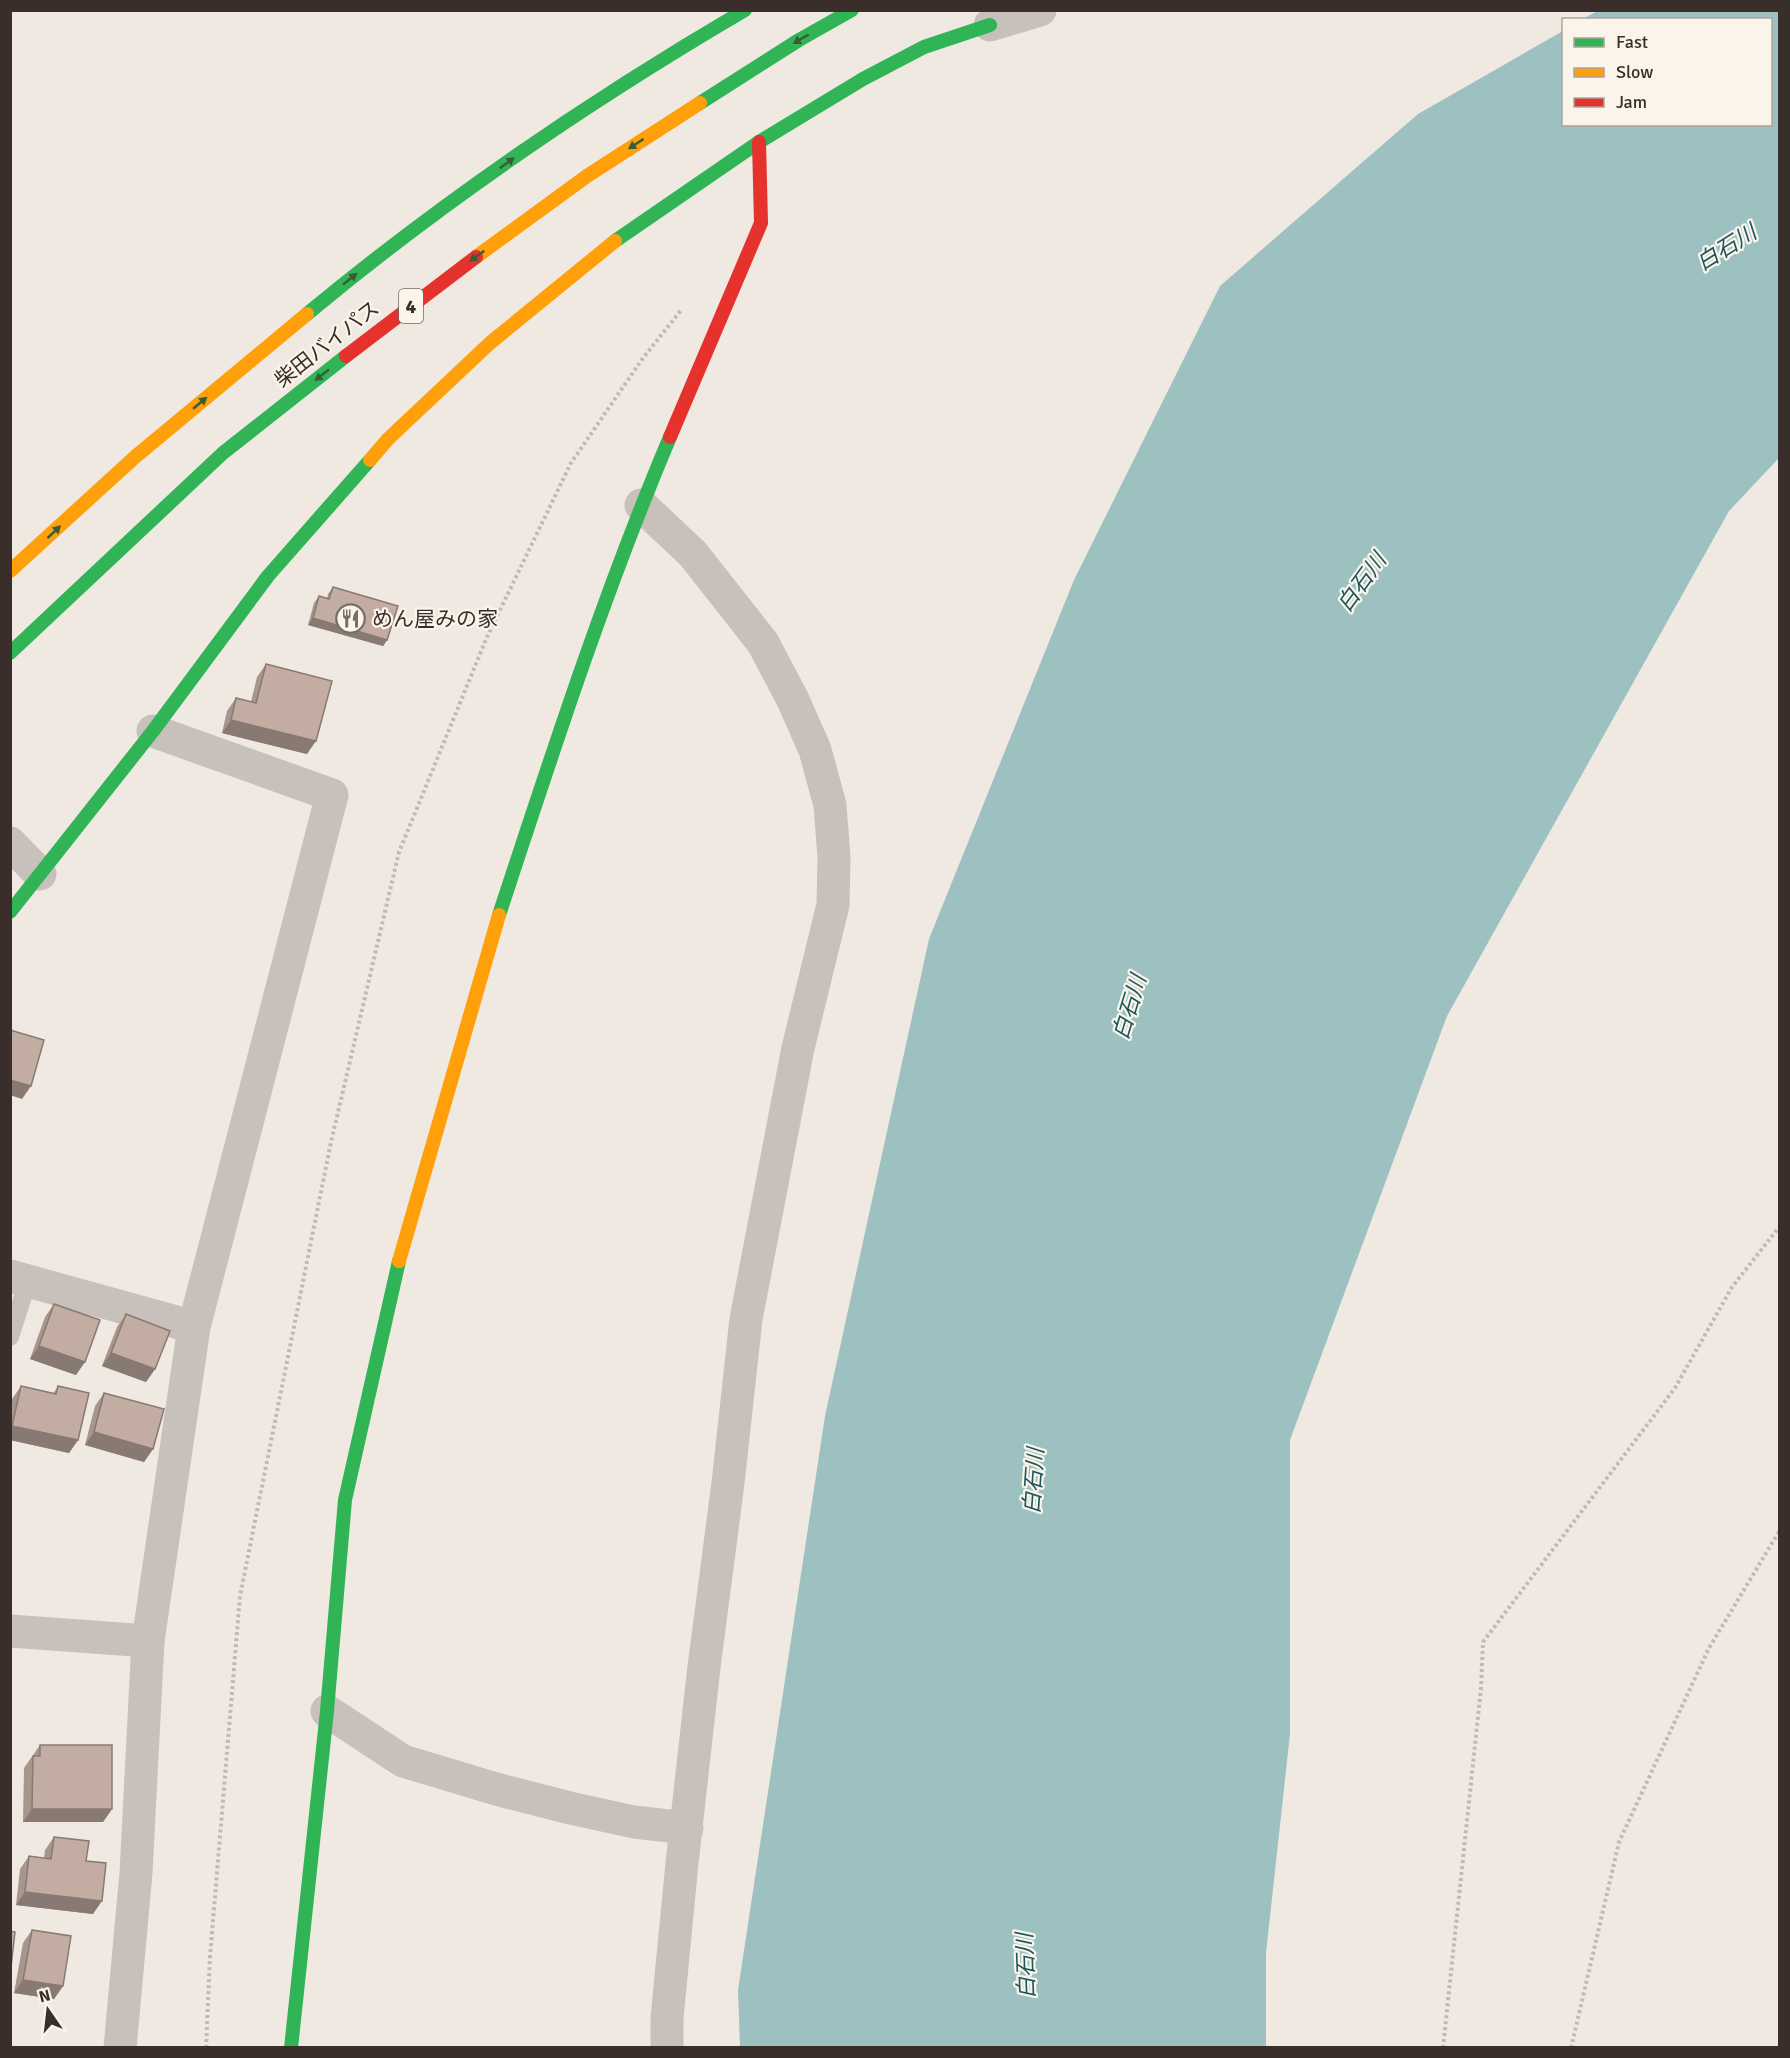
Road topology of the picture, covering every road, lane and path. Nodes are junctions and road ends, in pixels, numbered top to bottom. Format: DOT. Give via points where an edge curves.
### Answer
graph roads {
  1 [pos="745,10"];
  2 [pos="852,10"];
  3 [pos="1040,10"];
  4 [pos="990,25"];
  5 [pos="759,142"];
  6 [pos="686,305"];
  7 [pos="641,505"];
  8 [pos="10,571"];
  9 [pos="10,653"];
  10 [pos="153,731"];
  11 [pos="10,843"];
  12 [pos="40,874"];
  13 [pos="10,912"];
  14 [pos="1779,1226"];
  15 [pos="19,1279"];
  16 [pos="194,1327"];
  17 [pos="10,1336"];
  18 [pos="1779,1530"];
  19 [pos="10,1631"];
  20 [pos="148,1641"];
  21 [pos="327,1711"];
  22 [pos="687,1827"];
  23 [pos="120,2048"];
  24 [pos="206,2048"];
  25 [pos="291,2048"];
  26 [pos="667,2048"];
  27 [pos="1443,2048"];
  28 [pos="1571,2048"];
  8 -- 1 [label="main road, 柴田バイパス, one-way" via="135,457 358,272 522,152 678,49"];
  2 -- 9 [label="main road, 柴田バイパス / 4, one-way" via="587,176 469,262 222,453"];
  3 -- 4 [label="street"];
  4 -- 5 [label="main road" via="924,47"];
  5 -- 7 [label="main road" via="761,223"];
  5 -- 10 [label="main road" via="612,243 490,343 388,439 268,576"];
  6 -- 24 [label="path" via="643,358 571,463 487,637 399,852 331,1142 240,1596"];
  7 -- 21 [label="main road" via="568,706 499,915 403,1245 345,1500"];
  7 -- 22 [label="street" via="693,555 763,643 815,750 830,805 834,857 833,905 798,1048 746,1319"];
  10 -- 12 [label="main road"];
  10 -- 16 [label="street" via="332,795"];
  11 -- 12 [label="street"];
  12 -- 13 [label="main road"];
  14 -- 27 [label="path" via="1732,1287 1675,1388 1483,1642"];
  15 -- 16 [label="street"];
  15 -- 17 [label="lane"];
  16 -- 20 [label="street"];
  18 -- 28 [label="path" via="1709,1648 1619,1842"];
  19 -- 20 [label="street"];
  20 -- 23 [label="street" via="136,1873"];
  21 -- 22 [label="street" via="404,1761 570,1808 634,1822"];
  21 -- 25 [label="main road"];
  22 -- 26 [label="street"];
}
